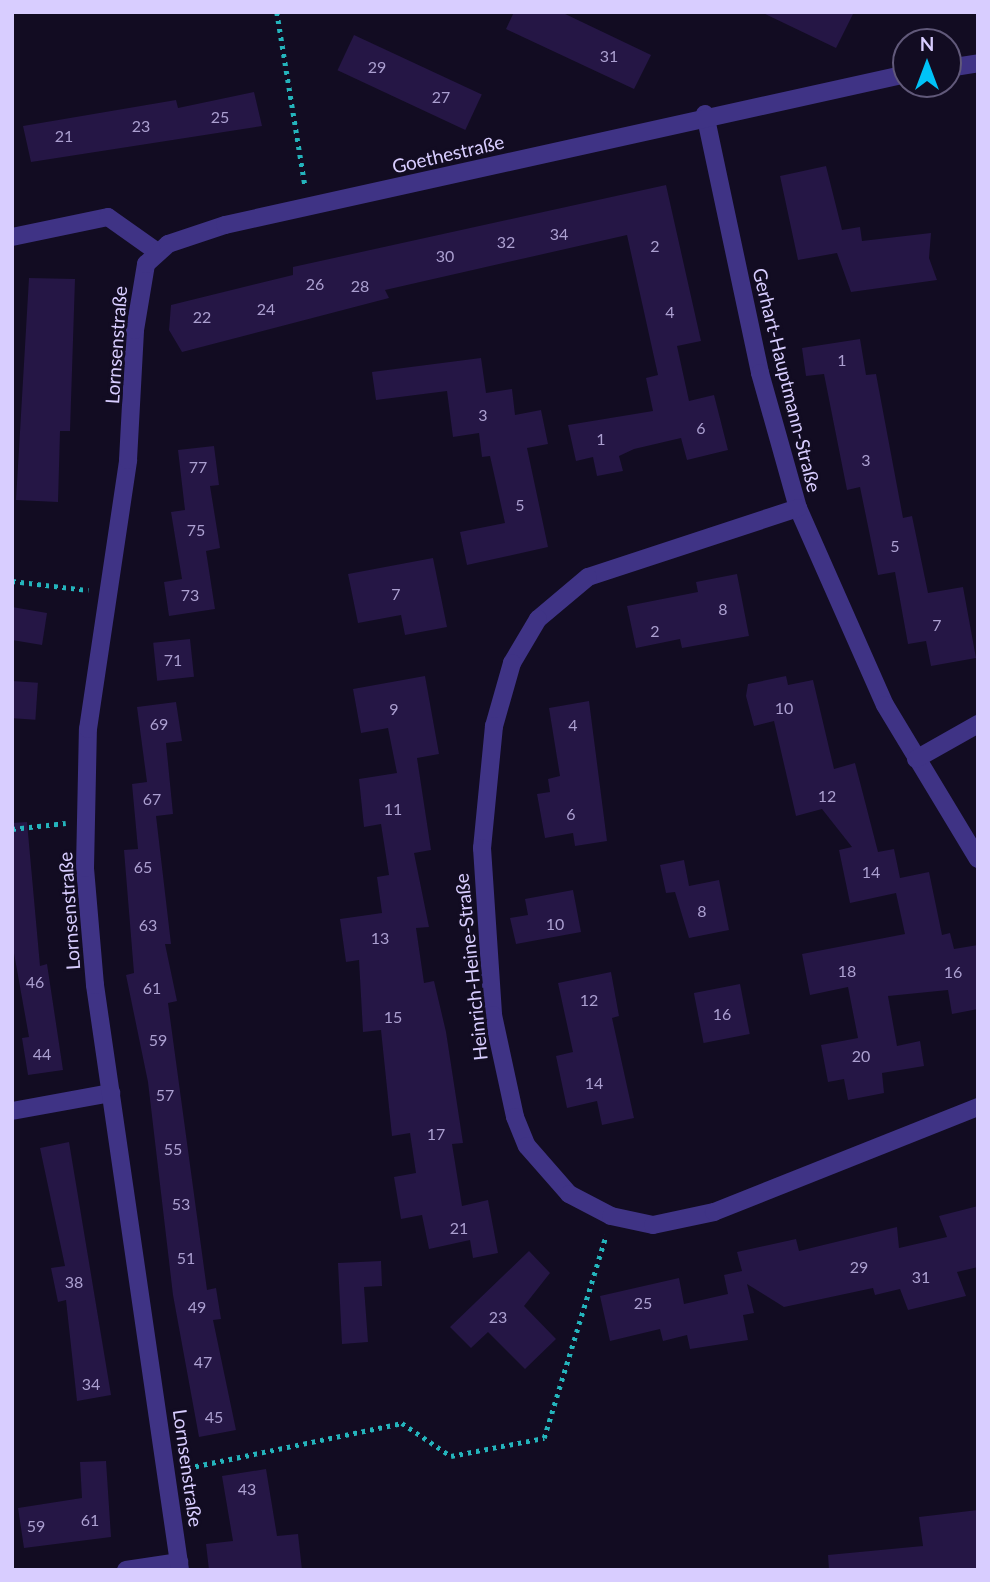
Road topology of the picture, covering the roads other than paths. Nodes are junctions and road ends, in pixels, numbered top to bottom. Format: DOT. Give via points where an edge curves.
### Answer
graph roads {
  1 [pos="892,77"];
  2 [pos="705,114"];
  3 [pos="12,237"];
  4 [pos="156,251"];
  5 [pos="798,508"];
  6 [pos="978,724"];
  7 [pos="916,759"];
  8 [pos="978,859"];
  9 [pos="111,1094"];
  10 [pos="978,1107"];
  11 [pos="12,1111"];
  12 [pos="179,1566"];
  13 [pos="126,1570"];
  1 -- 2 [label="street, Goethestraße"];
  2 -- 4 [label="street, Goethestraße" via="189,235"];
  2 -- 5 [label="street, Gerhart-Hauptmann-Straße" via="760,373"];
  3 -- 4 [label="street" via="108,217"];
  4 -- 9 [label="street, Lornsenstraße" via="140,280 128,460 88,729 87,918"];
  5 -- 7 [label="street, Gerhart-Hauptmann-Straße" via="845,623"];
  5 -- 10 [label="street, Heinrich-Heine-Straße" via="588,577 538,619 502,694 482,848 502,1066 527,1146 564,1190 611,1216 653,1225 714,1212"];
  6 -- 7 [label="street"];
  7 -- 8 [label="street, Gerhart-Hauptmann-Straße"];
  9 -- 11 [label="street"];
  9 -- 12 [label="street, Lornsenstraße" via="169,1471"];
  12 -- 13 [label="street"];
}
